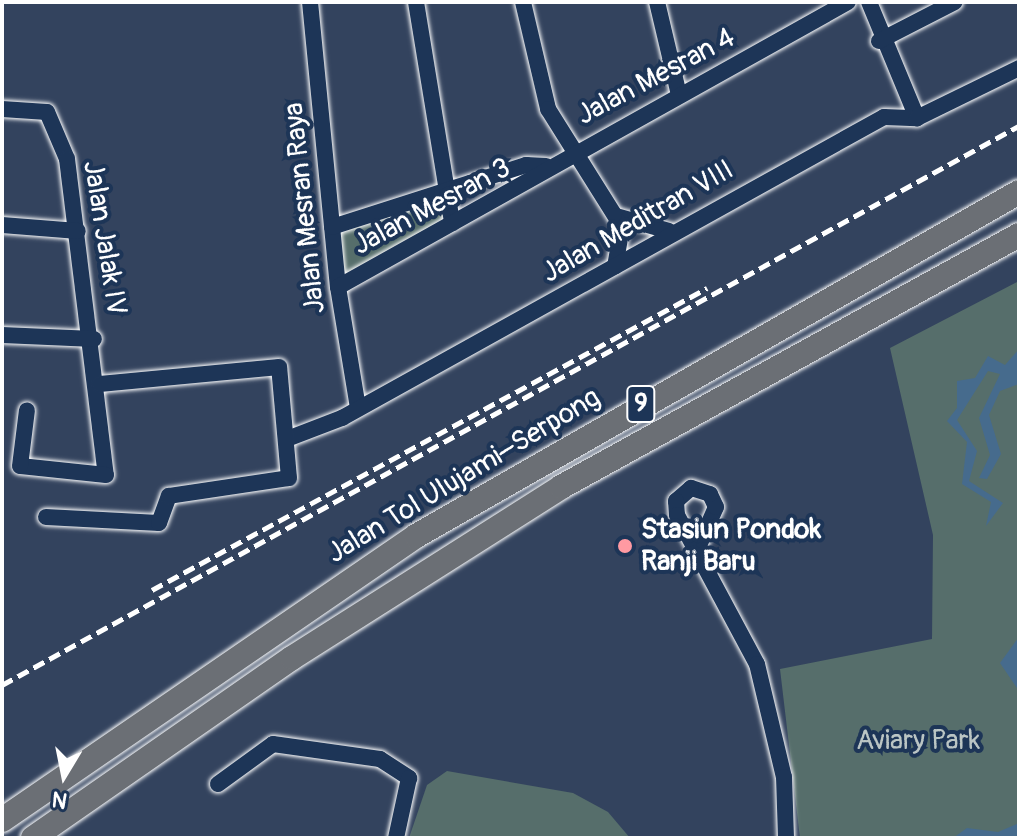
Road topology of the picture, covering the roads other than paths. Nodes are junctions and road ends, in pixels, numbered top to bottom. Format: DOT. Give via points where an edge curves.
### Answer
graph roads {
  1 [pos="310,2"];
  2 [pos="416,2"];
  3 [pos="523,2"];
  4 [pos="657,2"];
  5 [pos="848,2"];
  6 [pos="869,2"];
  7 [pos="955,2"];
  8 [pos="879,41"];
  9 [pos="1019,68"];
  10 [pos="679,95"];
  11 [pos="2,109"];
  12 [pos="917,118"];
  13 [pos="573,152"];
  14 [pos="546,166"];
  15 [pos="447,191"];
  16 [pos="1019,192"];
  17 [pos="616,216"];
  18 [pos="452,223"];
  19 [pos="2,225"];
  20 [pos="332,227"];
  21 [pos="78,231"];
  22 [pos="669,231"];
  23 [pos="1019,235"];
  24 [pos="615,267"];
  25 [pos="338,287"];
  26 [pos="2,335"];
  27 [pos="94,339"];
  28 [pos="100,384"];
  29 [pos="358,408"];
  30 [pos="27,410"];
  31 [pos="287,439"];
  32 [pos="46,517"];
  33 [pos="711,520"];
  34 [pos="680,521"];
  35 [pos="697,550"];
  36 [pos="218,784"];
  37 [pos="2,820"];
  38 [pos="33,838"];
  39 [pos="396,838"];
  40 [pos="786,838"];
  1 -- 20 [label="street, Jalan Mesran Raya"];
  2 -- 15 [label="street"];
  3 -- 13 [label="street" via="548,109"];
  4 -- 10 [label="street"];
  5 -- 10 [label="street, Jalan Mesran 4"];
  6 -- 8 [label="street"];
  7 -- 8 [label="street"];
  8 -- 12 [label="street"];
  9 -- 12 [label="street, Jalan Meditran VIII"];
  10 -- 13 [label="street, Jalan Mesran 4"];
  11 -- 21 [label="street, Jalan Jalak IV" via="39,111 53,120 67,159"];
  12 -- 22 [label="street, Jalan Meditran VIII" via="884,117"];
  13 -- 14 [label="street, Jalan Mesran 3"];
  13 -- 17 [label="street"];
  14 -- 15 [label="street, Jalan Mesran 3" via="526,165"];
  14 -- 18 [label="street, Jalan Mesran 3" via="535,181"];
  15 -- 18 [label="street"];
  15 -- 20 [label="street, Jalan Mesran 3"];
  16 -- 37 [label="highway, Jalan Tol Ulujami–Serpong / 9" via="416,536"];
  17 -- 22 [label="street"];
  17 -- 24 [label="street" via="624,244"];
  18 -- 25 [label="street, Jalan Mesran 3"];
  19 -- 21 [label="street"];
  20 -- 25 [label="street, Jalan Mesran Raya"];
  21 -- 27 [label="street, Jalan Jalak IV"];
  22 -- 24 [label="street, Jalan Meditran VIII"];
  23 -- 38 [label="highway, 9" via="561,487 292,658"];
  24 -- 29 [label="street, Jalan Meditran VIII"];
  25 -- 29 [label="street, Jalan Mesran Raya"];
  26 -- 27 [label="street"];
  27 -- 28 [label="street, Jalan Jalak IV"];
  28 -- 30 [label="street, Jalan Jalak IV" via="105,476 20,466"];
  28 -- 31 [label="street" via="279,367"];
  29 -- 31 [label="street, Jalan Meditran VIII"];
  31 -- 32 [label="street" via="288,480 169,496 159,523"];
  33 -- 34 [label="street" via="693,527"];
  33 -- 34 [label="street" via="714,500 691,488 676,501"];
  33 -- 35 [label="street"];
  34 -- 35 [label="street"];
  35 -- 40 [label="street" via="757,664 774,720"];
  36 -- 39 [label="street" via="273,744 380,759 409,778"];
}
